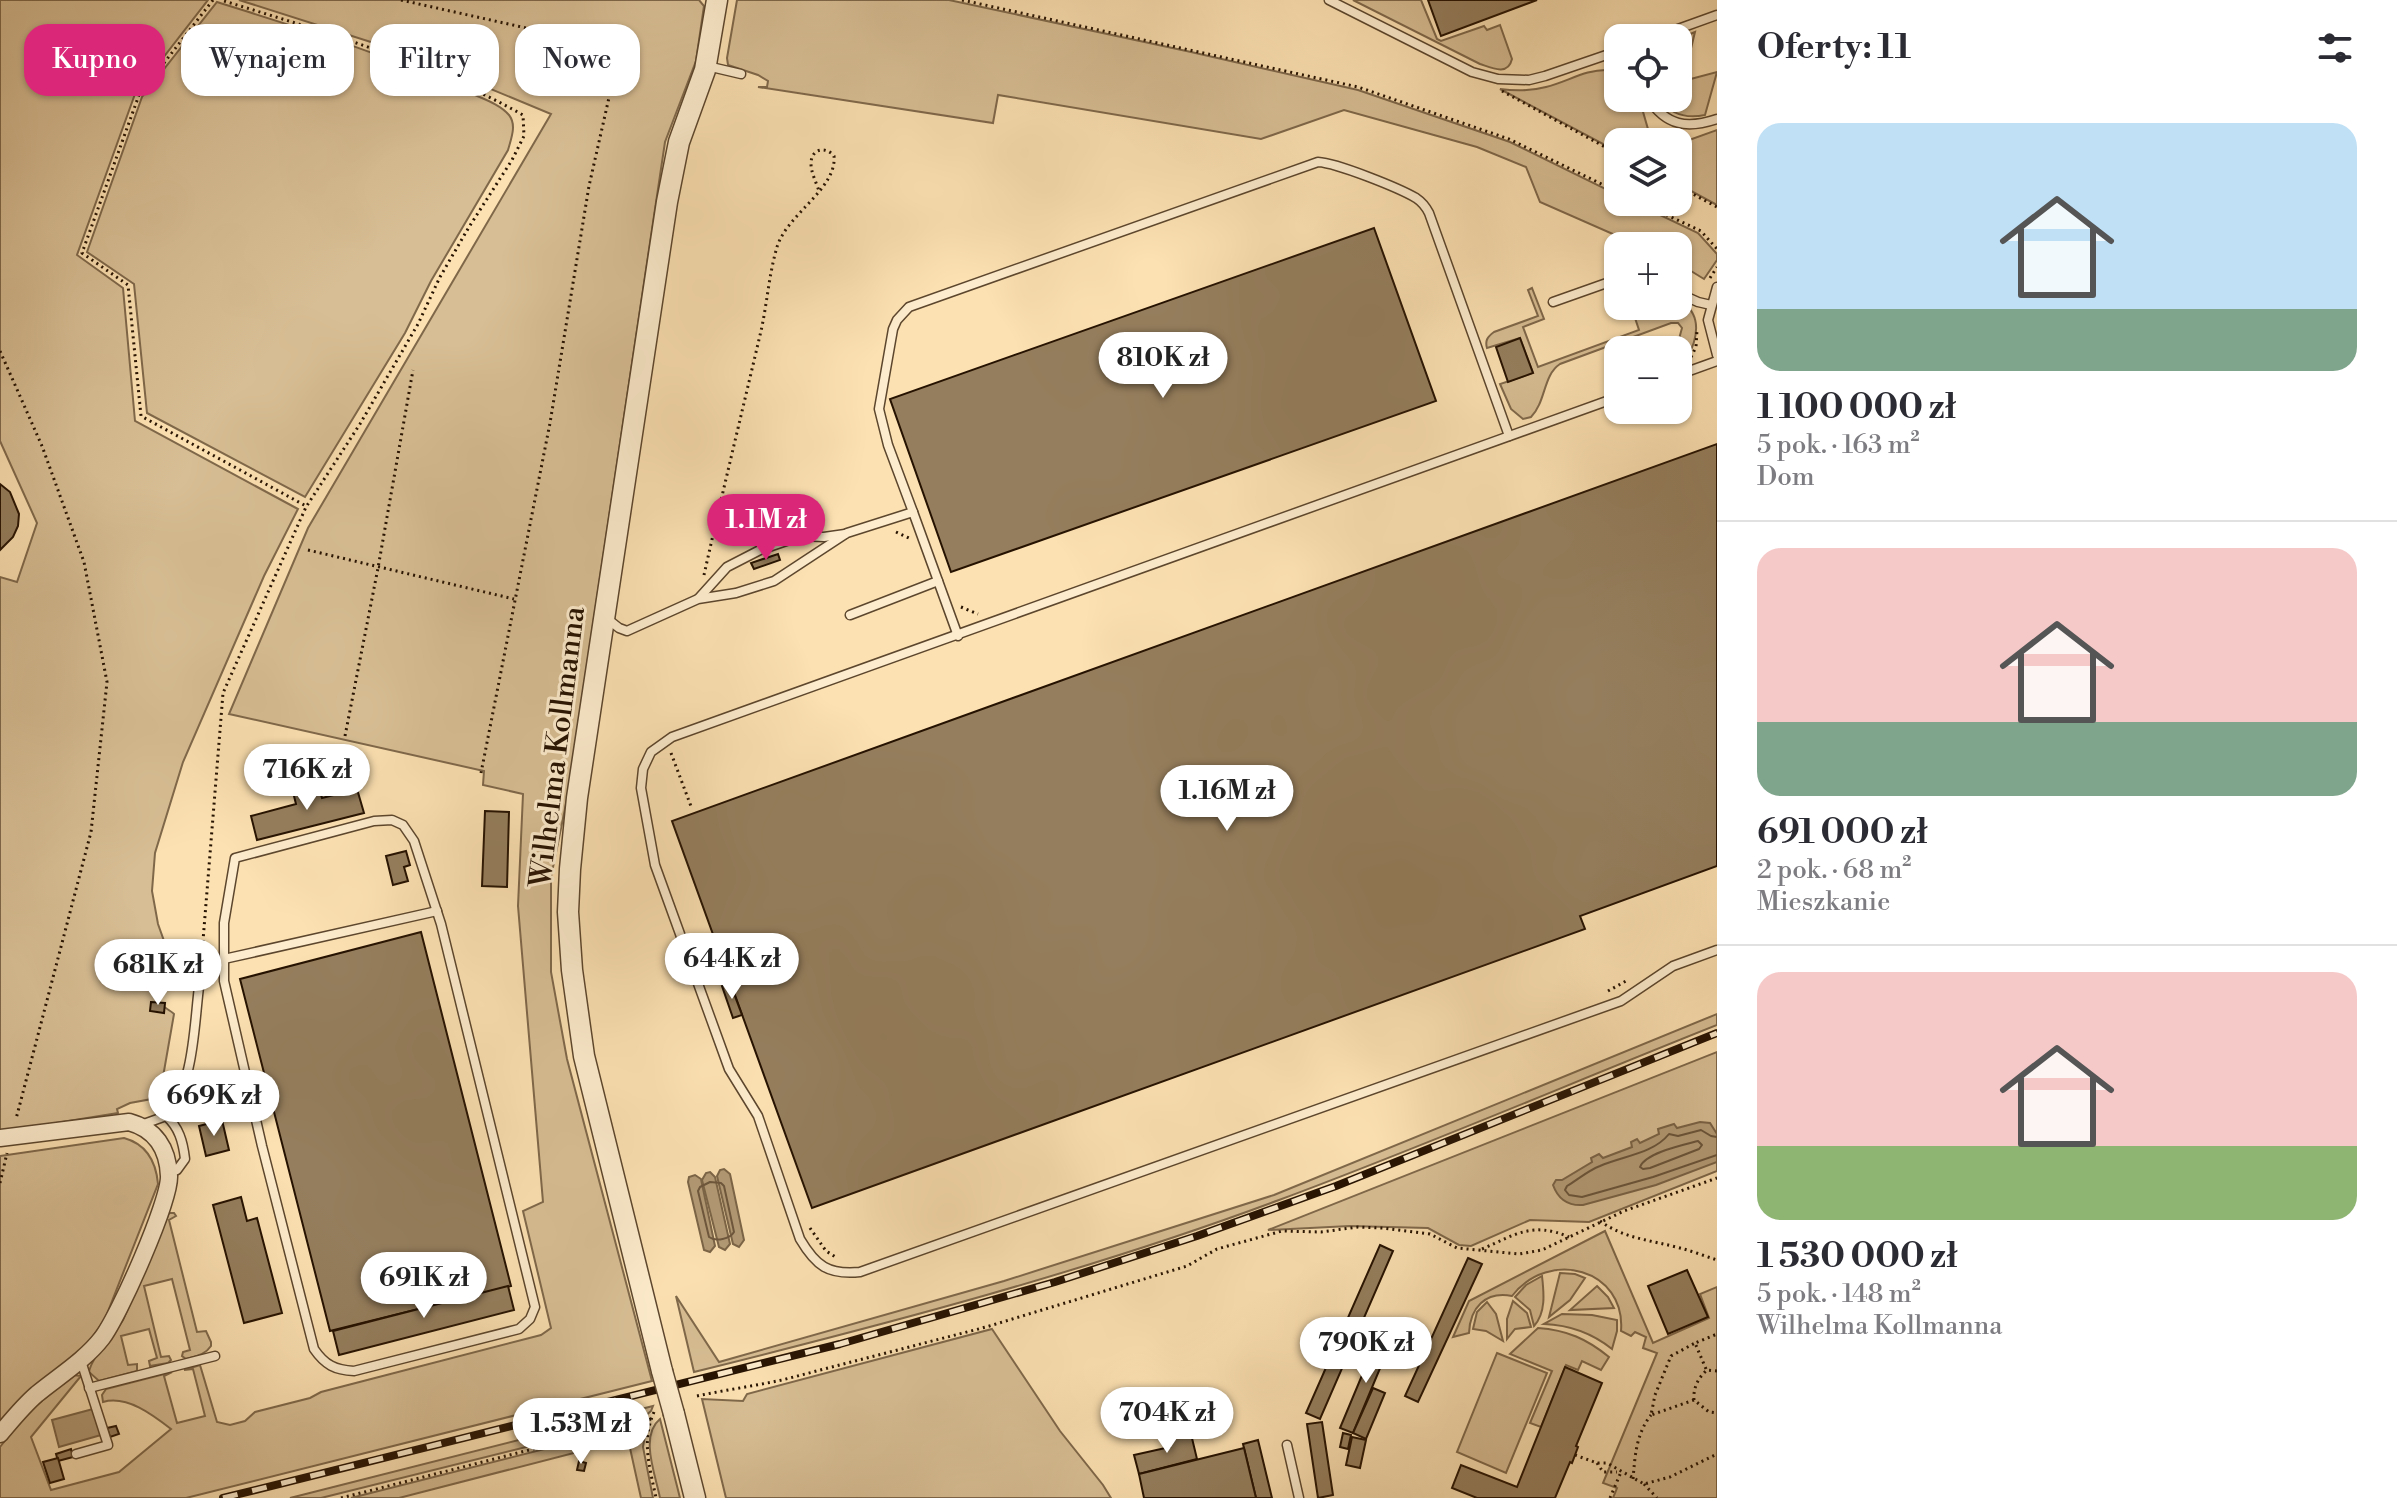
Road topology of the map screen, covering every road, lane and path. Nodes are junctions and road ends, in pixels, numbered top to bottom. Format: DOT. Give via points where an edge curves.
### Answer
graph roads {
  1 [pos="213,0"];
  2 [pos="221,0"];
  3 [pos="401,0"];
  4 [pos="962,0"];
  5 [pos="1329,0"];
  6 [pos="715,10"];
  7 [pos="1717,15"];
  8 [pos="1692,24"];
  9 [pos="1604,56"];
  10 [pos="706,66"];
  11 [pos="741,74"];
  12 [pos="1495,87"];
  13 [pos="1659,112"];
  14 [pos="1717,119"];
  15 [pos="1604,146"];
  16 [pos="1604,185"];
  17 [pos="819,191"];
  18 [pos="1692,194"];
  19 [pos="1717,207"];
  20 [pos="1669,216"];
  21 [pos="1717,249"];
  22 [pos="1604,284"];
  23 [pos="1717,287"];
  24 [pos="1692,299"];
  25 [pos="1553,302"];
  26 [pos="1711,305"];
  27 [pos="0,351"];
  28 [pos="1717,355"];
  29 [pos="1717,361"];
  30 [pos="413,370"];
  31 [pos="1692,370"];
  32 [pos="1604,402"];
  33 [pos="1509,436"];
  34 [pos="306,507"];
  35 [pos="913,512"];
  36 [pos="888,530"];
  37 [pos="847,533"];
  38 [pos="915,543"];
  39 [pos="308,550"];
  40 [pos="378,568"];
  41 [pos="938,581"];
  42 [pos="514,599"];
  43 [pos="698,599"];
  44 [pos="850,615"];
  45 [pos="604,617"];
  46 [pos="958,636"];
  47 [pos="345,736"];
  48 [pos="662,755"];
  49 [pos="481,773"];
  50 [pos="692,809"];
  51 [pos="437,911"];
  52 [pos="1717,950"];
  53 [pos="224,959"];
  54 [pos="1628,980"];
  55 [pos="199,987"];
  56 [pos="1602,995"];
  57 [pos="266,1090"];
  58 [pos="250,1094"];
  59 [pos="176,1106"];
  60 [pos="166,1116"];
  61 [pos="141,1125"];
  62 [pos="6,1137"];
  63 [pos="169,1173"];
  64 [pos="1717,1178"];
  65 [pos="0,1183"];
  66 [pos="1600,1221"];
  67 [pos="809,1226"];
  68 [pos="1569,1237"];
  69 [pos="1480,1251"];
  70 [pos="1717,1260"];
  71 [pos="848,1262"];
  72 [pos="1717,1334"];
  73 [pos="1695,1343"];
  74 [pos="215,1356"];
  75 [pos="80,1360"];
  76 [pos="1707,1370"];
  77 [pos="1717,1371"];
  78 [pos="89,1388"];
  79 [pos="697,1396"];
  80 [pos="1694,1400"];
  81 [pos="665,1411"];
  82 [pos="1717,1413"];
  83 [pos="1651,1415"];
  84 [pos="651,1419"];
  85 [pos="0,1434"];
  86 [pos="1287,1445"];
  87 [pos="76,1454"];
  88 [pos="1717,1454"];
  89 [pos="1575,1455"];
  90 [pos="1597,1463"];
  91 [pos="1621,1472"];
  92 [pos="1633,1479"];
  93 [pos="1644,1484"];
  94 [pos="341,1498"];
  95 [pos="656,1498"];
  96 [pos="695,1498"];
  97 [pos="1299,1498"];
  98 [pos="1610,1498"];
  99 [pos="1657,1498"];
  1 -- 34 [label="path" via="139,95 82,253 128,285 141,416"];
  2 -- 34 [label="path" via="378,50 523,115 524,136 512,160 440,277 360,424"];
  3 -- 42 [label="path" via="620,49 589,186"];
  4 -- 16 [label="path" via="1358,87 1509,139"];
  5 -- 9 [label="lane" via="1472,72 1498,79 1529,80"];
  6 -- 10 [label="street, Wilhelma Kollmanna"];
  7 -- 8 [label="lane"];
  10 -- 11 [label="lane"];
  10 -- 45 [label="street, Wilhelma Kollmanna" via="675,157"];
  12 -- 15 [label="path"];
  13 -- 14 [label="lane" via="1691,126"];
  17 -- 17 [label="path" via="835,164 834,156 823,149 816,151 811,166"];
  17 -- 43 [label="path" via="786,228 777,248"];
  18 -- 19 [label="path"];
  20 -- 21 [label="path" via="1701,231"];
  22 -- 25 [label="lane"];
  23 -- 26 [label="lane"];
  24 -- 26 [label="lane"];
  26 -- 28 [label="lane" via="1708,320"];
  27 -- 62 [label="path" via="84,562 107,682 91,832"];
  29 -- 31 [label="lane"];
  30 -- 40 [label="path"];
  32 -- 33 [label="lane"];
  33 -- 35 [label="lane" via="1425,206 1395,189 1318,162 909,307 893,329 879,409"];
  33 -- 46 [label="lane"];
  34 -- 55 [label="path" via="223,693"];
  35 -- 37 [label="lane"];
  35 -- 41 [label="lane"];
  36 -- 38 [label="path"];
  37 -- 43 [label="lane" via="774,581"];
  37 -- 43 [label="lane" via="801,536 760,550 727,567"];
  39 -- 40 [label="path"];
  40 -- 42 [label="path"];
  40 -- 47 [label="path"];
  41 -- 44 [label="lane"];
  41 -- 46 [label="lane"];
  42 -- 49 [label="path"];
  43 -- 45 [label="lane" via="627,631"];
  45 -- 81 [label="street, Wilhelma Kollmanna, bridge" via="573,840 570,941 584,1056 662,1371"];
  46 -- 52 [label="lane" via="672,737 651,752 643,769 641,788 655,865 729,1069 758,1116 800,1239 823,1268 860,1272 1621,1001 1673,966"];
  48 -- 50 [label="path" via="670,751"];
  51 -- 53 [label="lane"];
  51 -- 53 [label="lane" via="414,841 403,825 374,821 235,858"];
  51 -- 58 [label="lane" via="533,1296 535,1307 525,1325 354,1371 336,1370 321,1360"];
  53 -- 58 [label="lane" via="228,1008"];
  54 -- 56 [label="path"];
  55 -- 59 [label="lane" via="189,1064"];
  57 -- 58 [label="lane"];
  58 -- 59 [label="lane" via="191,1109"];
  59 -- 60 [label="lane"];
  60 -- 61 [label="lane"];
  60 -- 63 [label="lane" via="175,1124 185,1159"];
  61 -- 62 [label="street" via="121,1121"];
  61 -- 63 [label="street" via="157,1138"];
  62 -- 65 [label="path"];
  63 -- 75 [label="street" via="167,1195 120,1309 100,1341"];
  64 -- 66 [label="path"];
  66 -- 68 [label="path"];
  66 -- 70 [label="path" via="1641,1240"];
  67 -- 71 [label="path" via="826,1251"];
  68 -- 69 [label="path" via="1528,1254"];
  68 -- 69 [label="path" via="1528,1229"];
  69 -- 79 [label="path" via="1457,1248 1430,1234 1383,1228 1282,1231 986,1327 782,1380"];
  72 -- 73 [label="path"];
  73 -- 76 [label="path"];
  73 -- 83 [label="path" via="1671,1356"];
  74 -- 78 [label="lane"];
  75 -- 78 [label="lane"];
  75 -- 85 [label="street"];
  76 -- 77 [label="path"];
  76 -- 80 [label="path" via="1696,1384"];
  78 -- 87 [label="lane" via="108,1445"];
  80 -- 82 [label="path"];
  80 -- 83 [label="path"];
  81 -- 84 [label="path"];
  81 -- 96 [label="street, Wilhelma Kollmanna"];
  83 -- 92 [label="path" via="1636,1446"];
  84 -- 94 [label="path"];
  84 -- 95 [label="path" via="647,1456"];
  86 -- 97 [label="lane"];
  88 -- 93 [label="path"];
  89 -- 90 [label="path"];
  90 -- 91 [label="path"];
  90 -- 91 [label="path" via="1603,1472"];
  91 -- 92 [label="path"];
  91 -- 98 [label="path"];
  92 -- 93 [label="path"];
  93 -- 99 [label="path"];
}
